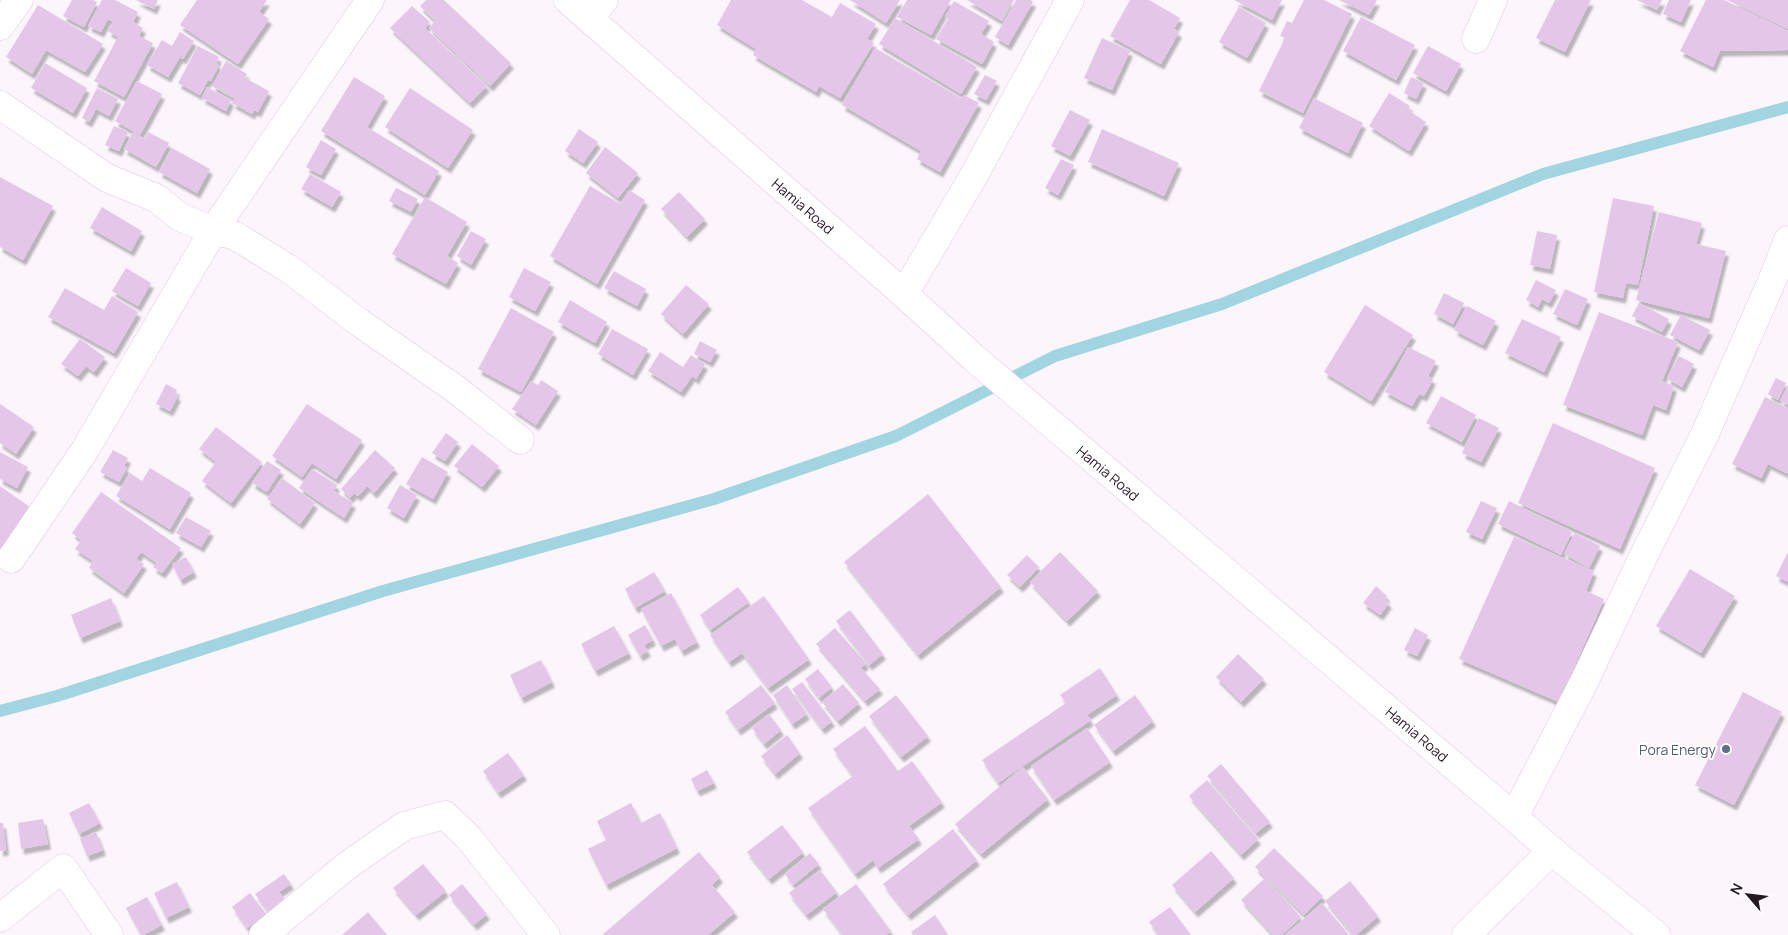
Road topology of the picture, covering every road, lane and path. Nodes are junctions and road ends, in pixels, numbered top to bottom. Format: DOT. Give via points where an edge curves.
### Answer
graph roads {
  1 [pos="19,0"];
  2 [pos="370,0"];
  3 [pos="568,0"];
  4 [pos="1070,0"];
  5 [pos="1493,0"];
  6 [pos="596,9"];
  7 [pos="0,26"];
  8 [pos="1476,39"];
  9 [pos="0,105"];
  10 [pos="213,231"];
  11 [pos="1788,240"];
  12 [pos="904,294"];
  13 [pos="520,440"];
  14 [pos="11,559"];
  15 [pos="1514,817"];
  16 [pos="1552,852"];
  17 [pos="0,918"];
  18 [pos="108,935"];
  19 [pos="262,935"];
  20 [pos="546,935"];
  21 [pos="1466,935"];
  22 [pos="1656,935"];
  1 -- 7 [label="street"];
  2 -- 10 [label="street"];
  3 -- 6 [label="street, Hamia Road"];
  4 -- 12 [label="street" via="973,177"];
  5 -- 8 [label="street"];
  6 -- 12 [label="street, Hamia Road"];
  9 -- 10 [label="street" via="107,178 156,198 180,217"];
  10 -- 13 [label="street" via="234,235 289,269 454,388"];
  10 -- 14 [label="street" via="85,450"];
  11 -- 15 [label="street" via="1704,436"];
  12 -- 15 [label="street, Hamia Road" via="973,358"];
  15 -- 16 [label="street, Hamia Road"];
  16 -- 21 [label="street"];
  16 -- 22 [label="street, Hamia Road"];
  17 -- 18 [label="street" via="63,868"];
  19 -- 20 [label="street" via="348,865 404,826 445,815 468,837"];
}
